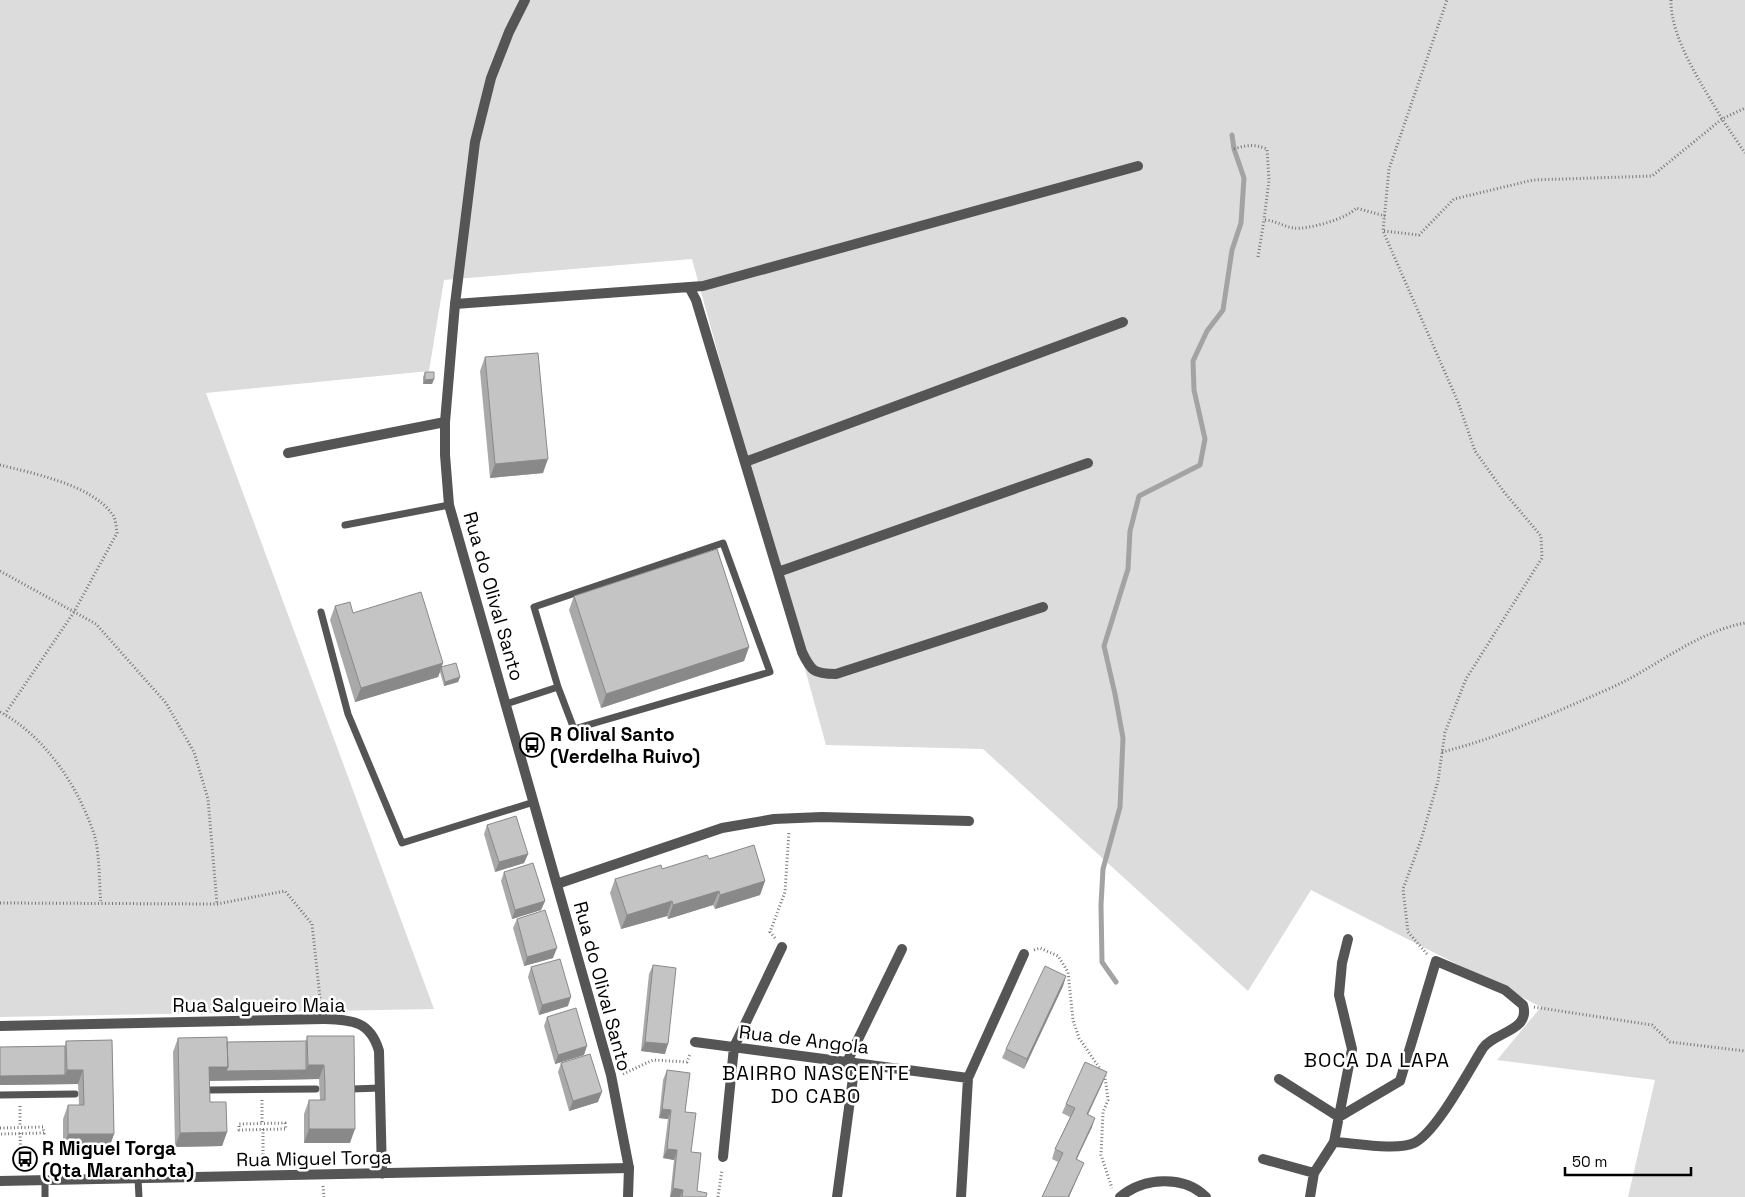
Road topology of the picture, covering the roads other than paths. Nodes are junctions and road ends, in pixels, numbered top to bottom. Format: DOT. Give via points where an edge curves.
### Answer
graph roads {
  1 [pos="525,0"];
  2 [pos="1138,166"];
  3 [pos="689,287"];
  4 [pos="455,304"];
  5 [pos="1123,322"];
  6 [pos="445,422"];
  7 [pos="288,453"];
  8 [pos="745,462"];
  9 [pos="1088,463"];
  10 [pos="449,505"];
  11 [pos="345,524"];
  12 [pos="778,572"];
  13 [pos="1043,607"];
  14 [pos="320,612"];
  15 [pos="558,686"];
  16 [pos="506,704"];
  17 [pos="534,802"];
  18 [pos="969,822"];
  19 [pos="557,884"];
  20 [pos="1348,938"];
  21 [pos="782,947"];
  22 [pos="902,949"];
  23 [pos="1024,954"];
  24 [pos="0,1026"];
  25 [pos="695,1042"];
  26 [pos="734,1048"];
  27 [pos="851,1063"];
  28 [pos="968,1078"];
  29 [pos="1279,1079"];
  30 [pos="380,1088"];
  31 [pos="316,1089"];
  32 [pos="352,1089"];
  33 [pos="210,1090"];
  34 [pos="75,1094"];
  35 [pos="0,1095"];
  36 [pos="1339,1117"];
  37 [pos="1334,1142"];
  38 [pos="723,1156"];
  39 [pos="1263,1159"];
  40 [pos="629,1168"];
  41 [pos="1314,1173"];
  42 [pos="382,1174"];
  43 [pos="138,1179"];
  44 [pos="44,1180"];
  45 [pos="0,1181"];
  46 [pos="45,1197"];
  47 [pos="139,1197"];
  48 [pos="628,1197"];
  49 [pos="837,1197"];
  50 [pos="961,1197"];
  51 [pos="1120,1197"];
  52 [pos="1206,1197"];
  53 [pos="1310,1197"];
  1 -- 4 [label="street, Rua do Olival Santo" via="491,78 475,142"];
  2 -- 3 [label="street" via="703,286"];
  3 -- 4 [label="street"];
  3 -- 8 [label="street" via="696,300"];
  4 -- 6 [label="street, Rua do Olival Santo"];
  5 -- 8 [label="street"];
  6 -- 7 [label="street"];
  6 -- 10 [label="street, Rua do Olival Santo"];
  8 -- 12 [label="street"];
  9 -- 12 [label="street"];
  10 -- 11 [label="lane"];
  10 -- 16 [label="street, Rua do Olival Santo"];
  12 -- 13 [label="street" via="802,652 809,667 820,674 836,674"];
  14 -- 17 [label="lane" via="348,714 402,843"];
  15 -- 15 [label="lane" via="574,729 770,672 723,543 534,608"];
  15 -- 16 [label="lane"];
  16 -- 17 [label="street, Rua do Olival Santo"];
  17 -- 19 [label="street, Rua do Olival Santo"];
  18 -- 19 [label="street" via="774,819 722,828"];
  19 -- 40 [label="street, Rua do Olival Santo" via="612,1081"];
  20 -- 36 [label="street" via="1338,992 1352,1049"];
  21 -- 26 [label="street"];
  22 -- 27 [label="street"];
  23 -- 28 [label="street"];
  24 -- 30 [label="street, Rua Salgueiro Maia" via="345,1020 359,1024 376,1040"];
  25 -- 26 [label="street, Rua de Angola"];
  26 -- 27 [label="street, Rua de Angola"];
  26 -- 38 [label="street"];
  27 -- 28 [label="street, Rua de Angola"];
  27 -- 49 [label="street"];
  28 -- 50 [label="street"];
  29 -- 36 [label="street"];
  30 -- 32 [label="lane"];
  30 -- 42 [label="street, Rua Salgueiro Maia"];
  31 -- 33 [label="lane"];
  34 -- 35 [label="lane"];
  36 -- 37 [label="street"];
  36 -- 37 [label="street" via="1400,1081 1436,961 1505,990 1523,1005 1522,1021 1487,1042 1422,1138 1402,1146"];
  37 -- 41 [label="street"];
  39 -- 41 [label="street"];
  40 -- 42 [label="street, Rua Miguel Torga"];
  40 -- 48 [label="street, Rua do Olival Santo"];
  41 -- 53 [label="street"];
  42 -- 43 [label="street, Rua Miguel Torga"];
  43 -- 44 [label="street, Rua Miguel Torga"];
  43 -- 47 [label="lane"];
  44 -- 45 [label="street, Rua Miguel Torga"];
  44 -- 46 [label="lane"];
  51 -- 52 [label="street" via="1139,1186 1168,1181 1187,1183"];
}
